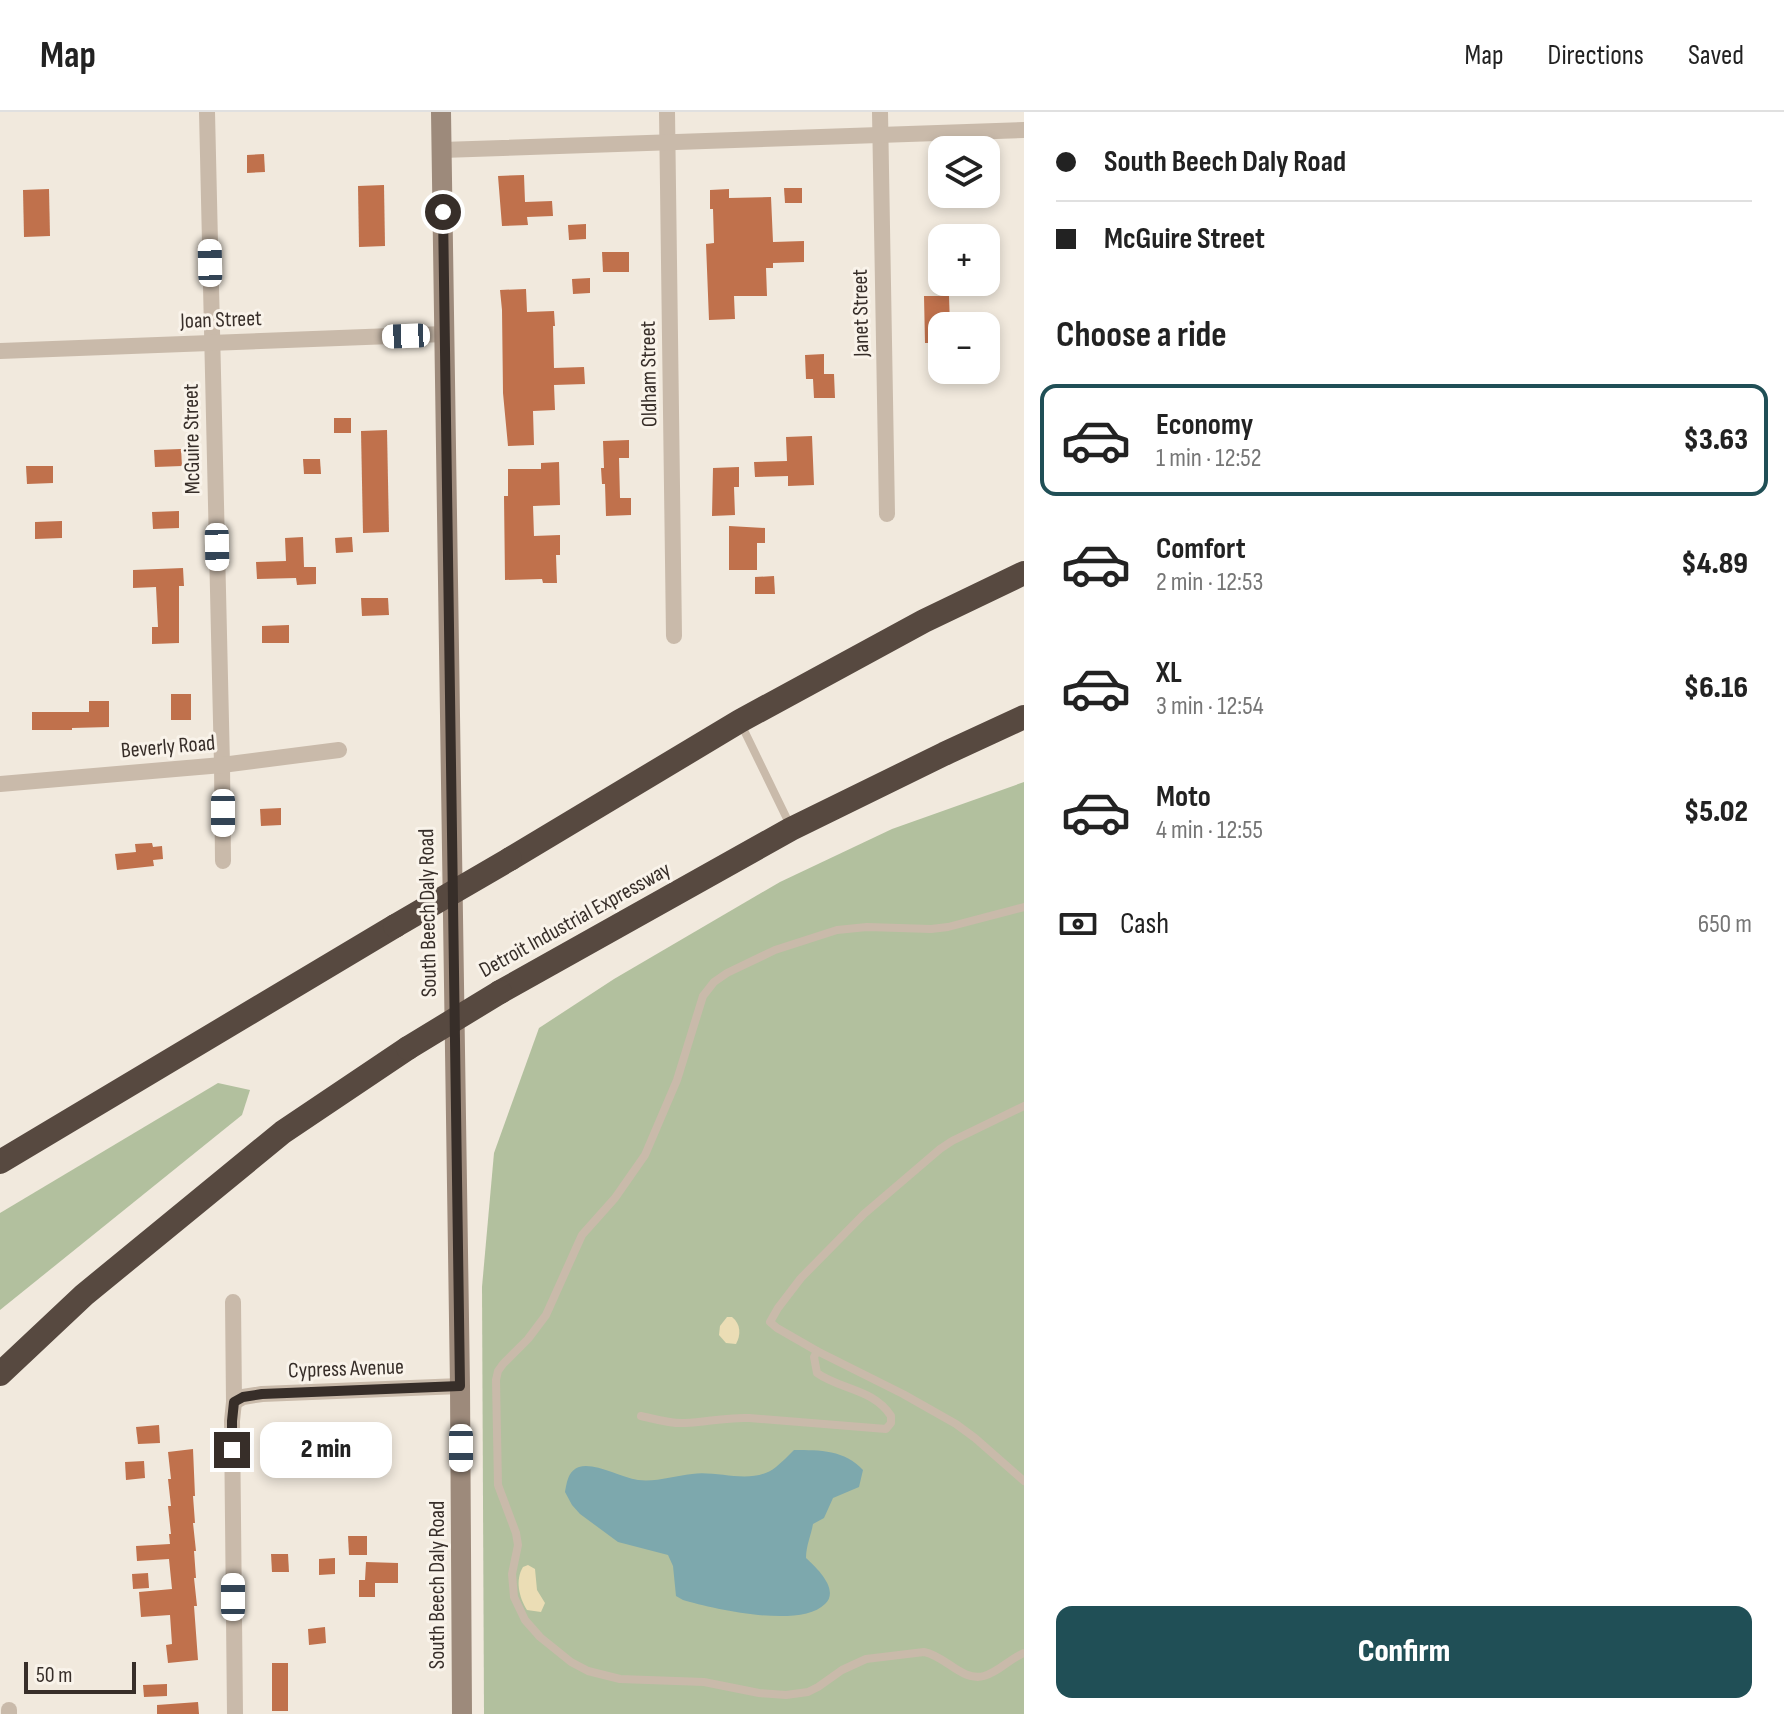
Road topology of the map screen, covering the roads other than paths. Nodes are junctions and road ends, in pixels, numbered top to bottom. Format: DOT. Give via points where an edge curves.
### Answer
graph roads {
  1 [pos="207,112"];
  2 [pos="441,112"];
  3 [pos="667,112"];
  4 [pos="880,112"];
  5 [pos="1024,130"];
  6 [pos="880,135"];
  7 [pos="668,143"];
  8 [pos="442,150"];
  9 [pos="444,334"];
  10 [pos="212,343"];
  11 [pos="0,351"];
  12 [pos="887,514"];
  13 [pos="1024,573"];
  14 [pos="674,636"];
  15 [pos="1024,717"];
  16 [pos="740,721"];
  17 [pos="339,750"];
  18 [pos="222,765"];
  19 [pos="0,784"];
  20 [pos="791,829"];
  21 [pos="223,861"];
  22 [pos="1024,907"];
  23 [pos="1024,1106"];
  24 [pos="0,1162"];
  25 [pos="233,1302"];
  26 [pos="817,1351"];
  27 [pos="0,1374"];
  28 [pos="460,1386"];
  29 [pos="234,1402"];
  30 [pos="641,1416"];
  31 [pos="1024,1481"];
  32 [pos="1024,1653"];
  33 [pos="235,1714"];
  34 [pos="462,1714"];
  1 -- 10 [label="street, McGuire Street"];
  2 -- 8 [label="street, South Beech Daly Road"];
  3 -- 7 [label="street, Oldham Street"];
  4 -- 6 [label="street, Janet Street"];
  5 -- 6 [label="street"];
  6 -- 7 [label="street"];
  6 -- 12 [label="street, Janet Street"];
  7 -- 8 [label="street"];
  7 -- 14 [label="street, Oldham Street"];
  8 -- 9 [label="street, South Beech Daly Road"];
  9 -- 10 [label="street, Joan Street"];
  9 -- 28 [label="street, South Beech Daly Road"];
  10 -- 11 [label="street, Joan Street"];
  10 -- 18 [label="street, McGuire Street"];
  13 -- 16 [label="highway"];
  15 -- 20 [label="highway, Detroit Industrial Expressway"];
  16 -- 20 [label="lane"];
  16 -- 24 [label="highway, bridge"];
  17 -- 18 [label="street, Beverly Road"];
  18 -- 19 [label="street, Beverly Road"];
  18 -- 21 [label="street, McGuire Street"];
  20 -- 27 [label="highway, Detroit Industrial Expressway, bridge" via="500,992 283,1132 84,1295"];
  22 -- 32 [label="lane" via="948,927 837,930 775,950 714,982 703,996 677,1080 645,1155 582,1235 546,1315 498,1371 495,1389 498,1485 518,1545 514,1597 540,1637 588,1671 620,1679 704,1682 786,1695 808,1692 875,1657 924,1652 973,1678"];
  23 -- 26 [label="lane" via="940,1149 870,1208 801,1278 770,1322"];
  25 -- 29 [label="street"];
  26 -- 30 [label="lane" via="817,1373 880,1402 891,1416 886,1429 749,1418 682,1423"];
  26 -- 31 [label="lane" via="956,1424"];
  28 -- 29 [label="street, Cypress Avenue" via="262,1394"];
  28 -- 34 [label="street, South Beech Daly Road"];
  29 -- 33 [label="street"];
}
